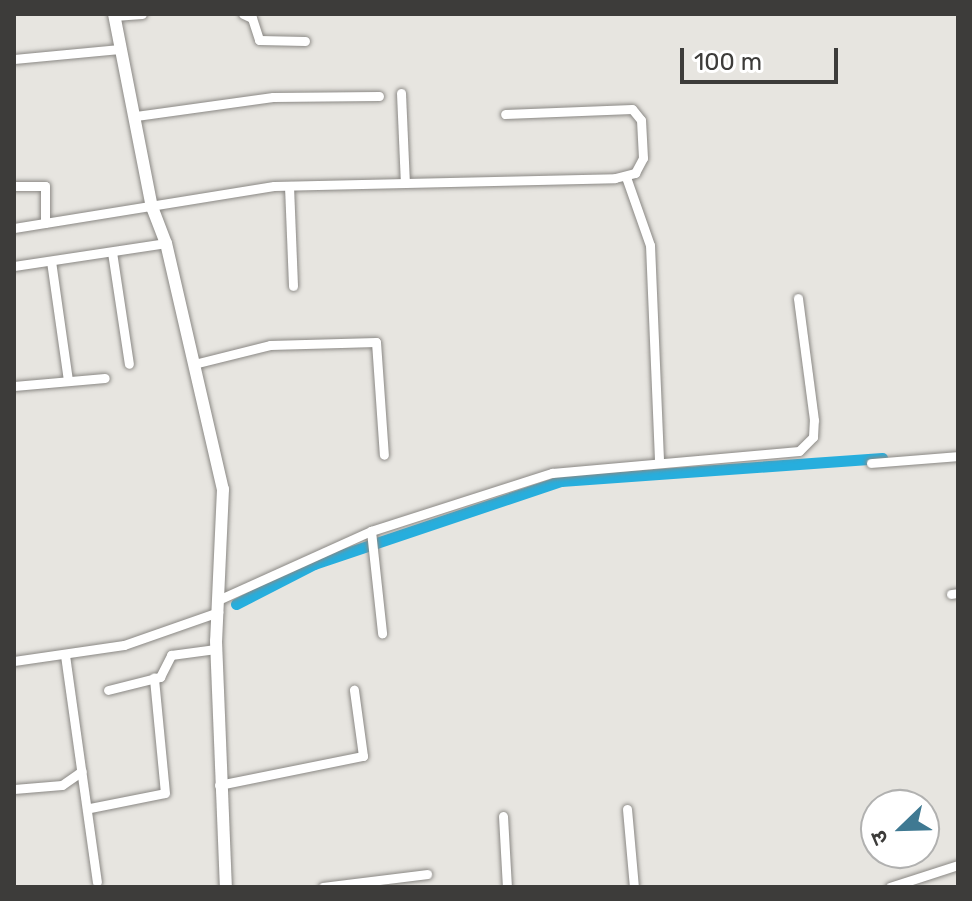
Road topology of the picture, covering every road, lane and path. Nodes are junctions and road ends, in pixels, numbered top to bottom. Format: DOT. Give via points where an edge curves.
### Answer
graph roads {
  1 [pos="142,14"];
  2 [pos="114,15"];
  3 [pos="249,15"];
  4 [pos="305,41"];
  5 [pos="120,49"];
  6 [pos="14,59"];
  7 [pos="401,93"];
  8 [pos="379,96"];
  9 [pos="505,114"];
  10 [pos="136,116"];
  11 [pos="626,177"];
  12 [pos="405,183"];
  13 [pos="14,186"];
  14 [pos="289,186"];
  15 [pos="152,207"];
  16 [pos="45,223"];
  17 [pos="14,228"];
  18 [pos="166,243"];
  19 [pos="112,252"];
  20 [pos="51,261"];
  21 [pos="14,266"];
  22 [pos="293,286"];
  23 [pos="798,298"];
  24 [pos="129,364"];
  25 [pos="194,364"];
  26 [pos="105,378"];
  27 [pos="68,381"];
  28 [pos="14,386"];
  29 [pos="384,455"];
  30 [pos="958,456"];
  31 [pos="659,462"];
  32 [pos="871,463"];
  33 [pos="372,533"];
  34 [pos="218,606"];
  35 [pos="382,633"];
  36 [pos="216,649"];
  37 [pos="65,655"];
  38 [pos="14,661"];
  39 [pos="154,678"];
  40 [pos="108,690"];
  41 [pos="354,690"];
  42 [pos="82,771"];
  43 [pos="219,785"];
  44 [pos="14,789"];
  45 [pos="90,808"];
  46 [pos="627,809"];
  47 [pos="503,816"];
  48 [pos="958,865"];
  49 [pos="427,874"];
  50 [pos="97,882"];
  51 [pos="384,883"];
  52 [pos="226,887"];
  53 [pos="323,887"];
  54 [pos="507,887"];
  55 [pos="634,887"];
  56 [pos="890,887"];
  1 -- 2 [label="street"];
  2 -- 5 [label="street"];
  3 -- 4 [label="street" via="259,40"];
  5 -- 6 [label="street"];
  5 -- 10 [label="street"];
  7 -- 12 [label="street"];
  8 -- 10 [label="street" via="273,97"];
  9 -- 11 [label="street" via="632,109 641,120 643,158"];
  10 -- 15 [label="street"];
  11 -- 12 [label="street"];
  11 -- 31 [label="street" via="650,245"];
  12 -- 14 [label="street"];
  13 -- 16 [label="street" via="45,186"];
  14 -- 15 [label="street" via="208,193"];
  14 -- 22 [label="street"];
  15 -- 16 [label="street"];
  15 -- 18 [label="street"];
  16 -- 17 [label="street"];
  18 -- 19 [label="street"];
  18 -- 25 [label="street"];
  19 -- 20 [label="street"];
  19 -- 24 [label="street"];
  20 -- 21 [label="street"];
  20 -- 27 [label="street"];
  23 -- 31 [label="street" via="814,420 808,446"];
  25 -- 29 [label="street" via="270,345 376,342"];
  25 -- 34 [label="street" via="223,489"];
  26 -- 27 [label="street"];
  27 -- 28 [label="street"];
  30 -- 32 [label="street"];
  31 -- 33 [label="street" via="552,473"];
  33 -- 34 [label="street"];
  33 -- 35 [label="street"];
  34 -- 36 [label="street"];
  34 -- 37 [label="street" via="124,645"];
  36 -- 39 [label="street" via="168,656 163,675"];
  36 -- 43 [label="street"];
  37 -- 38 [label="street"];
  37 -- 42 [label="street"];
  39 -- 40 [label="street"];
  39 -- 45 [label="street" via="165,793"];
  41 -- 43 [label="street" via="363,756"];
  42 -- 44 [label="street" via="62,785"];
  42 -- 45 [label="street"];
  43 -- 52 [label="street"];
  45 -- 50 [label="street"];
  46 -- 55 [label="street"];
  47 -- 54 [label="street"];
  48 -- 56 [label="street"];
  49 -- 51 [label="street"];
  51 -- 53 [label="street"];
}
